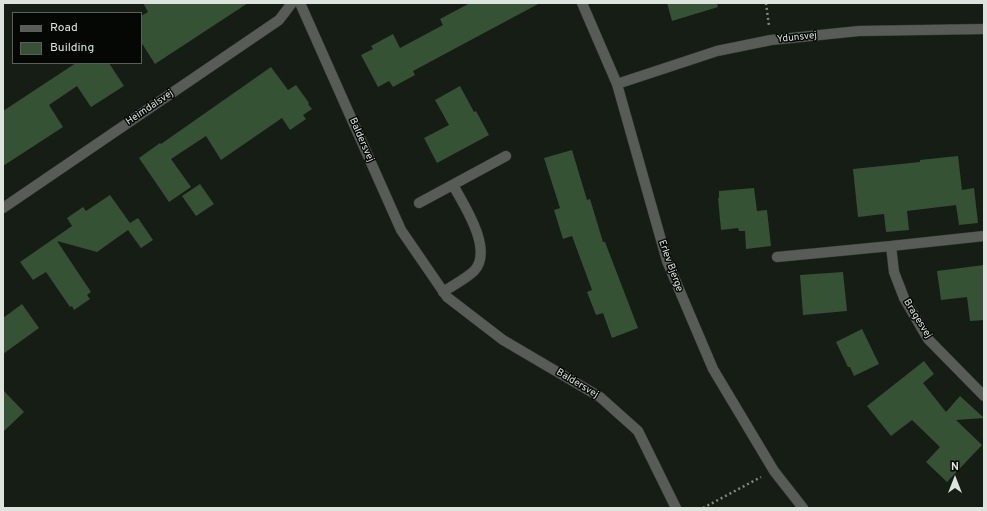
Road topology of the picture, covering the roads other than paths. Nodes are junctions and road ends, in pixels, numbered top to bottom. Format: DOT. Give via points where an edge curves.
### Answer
graph roads {
  1 [pos="292,3"];
  2 [pos="300,3"];
  3 [pos="582,3"];
  4 [pos="984,29"];
  5 [pos="617,84"];
  6 [pos="506,156"];
  7 [pos="453,185"];
  8 [pos="419,203"];
  9 [pos="3,208"];
  10 [pos="984,236"];
  11 [pos="891,246"];
  12 [pos="777,257"];
  13 [pos="445,295"];
  14 [pos="984,396"];
  15 [pos="676,508"];
  16 [pos="803,508"];
  1 -- 9 [label="street, Heimdalsvej" via="279,20"];
  2 -- 13 [label="street, Baldersvej" via="401,230"];
  3 -- 5 [label="street, Erlev Bjerge"];
  4 -- 5 [label="street, Ydunsvej" via="859,31 771,40 717,51"];
  5 -- 16 [label="street, Erlev Bjerge" via="667,261 713,370 774,471"];
  6 -- 7 [label="street"];
  7 -- 8 [label="street"];
  7 -- 13 [label="street" via="481,246 480,259 475,270"];
  10 -- 11 [label="street"];
  11 -- 12 [label="street"];
  11 -- 14 [label="street, Bragesvej" via="894,272 904,298 924,332"];
  13 -- 15 [label="street, Baldersvej" via="503,340 600,397 638,431"];
}
